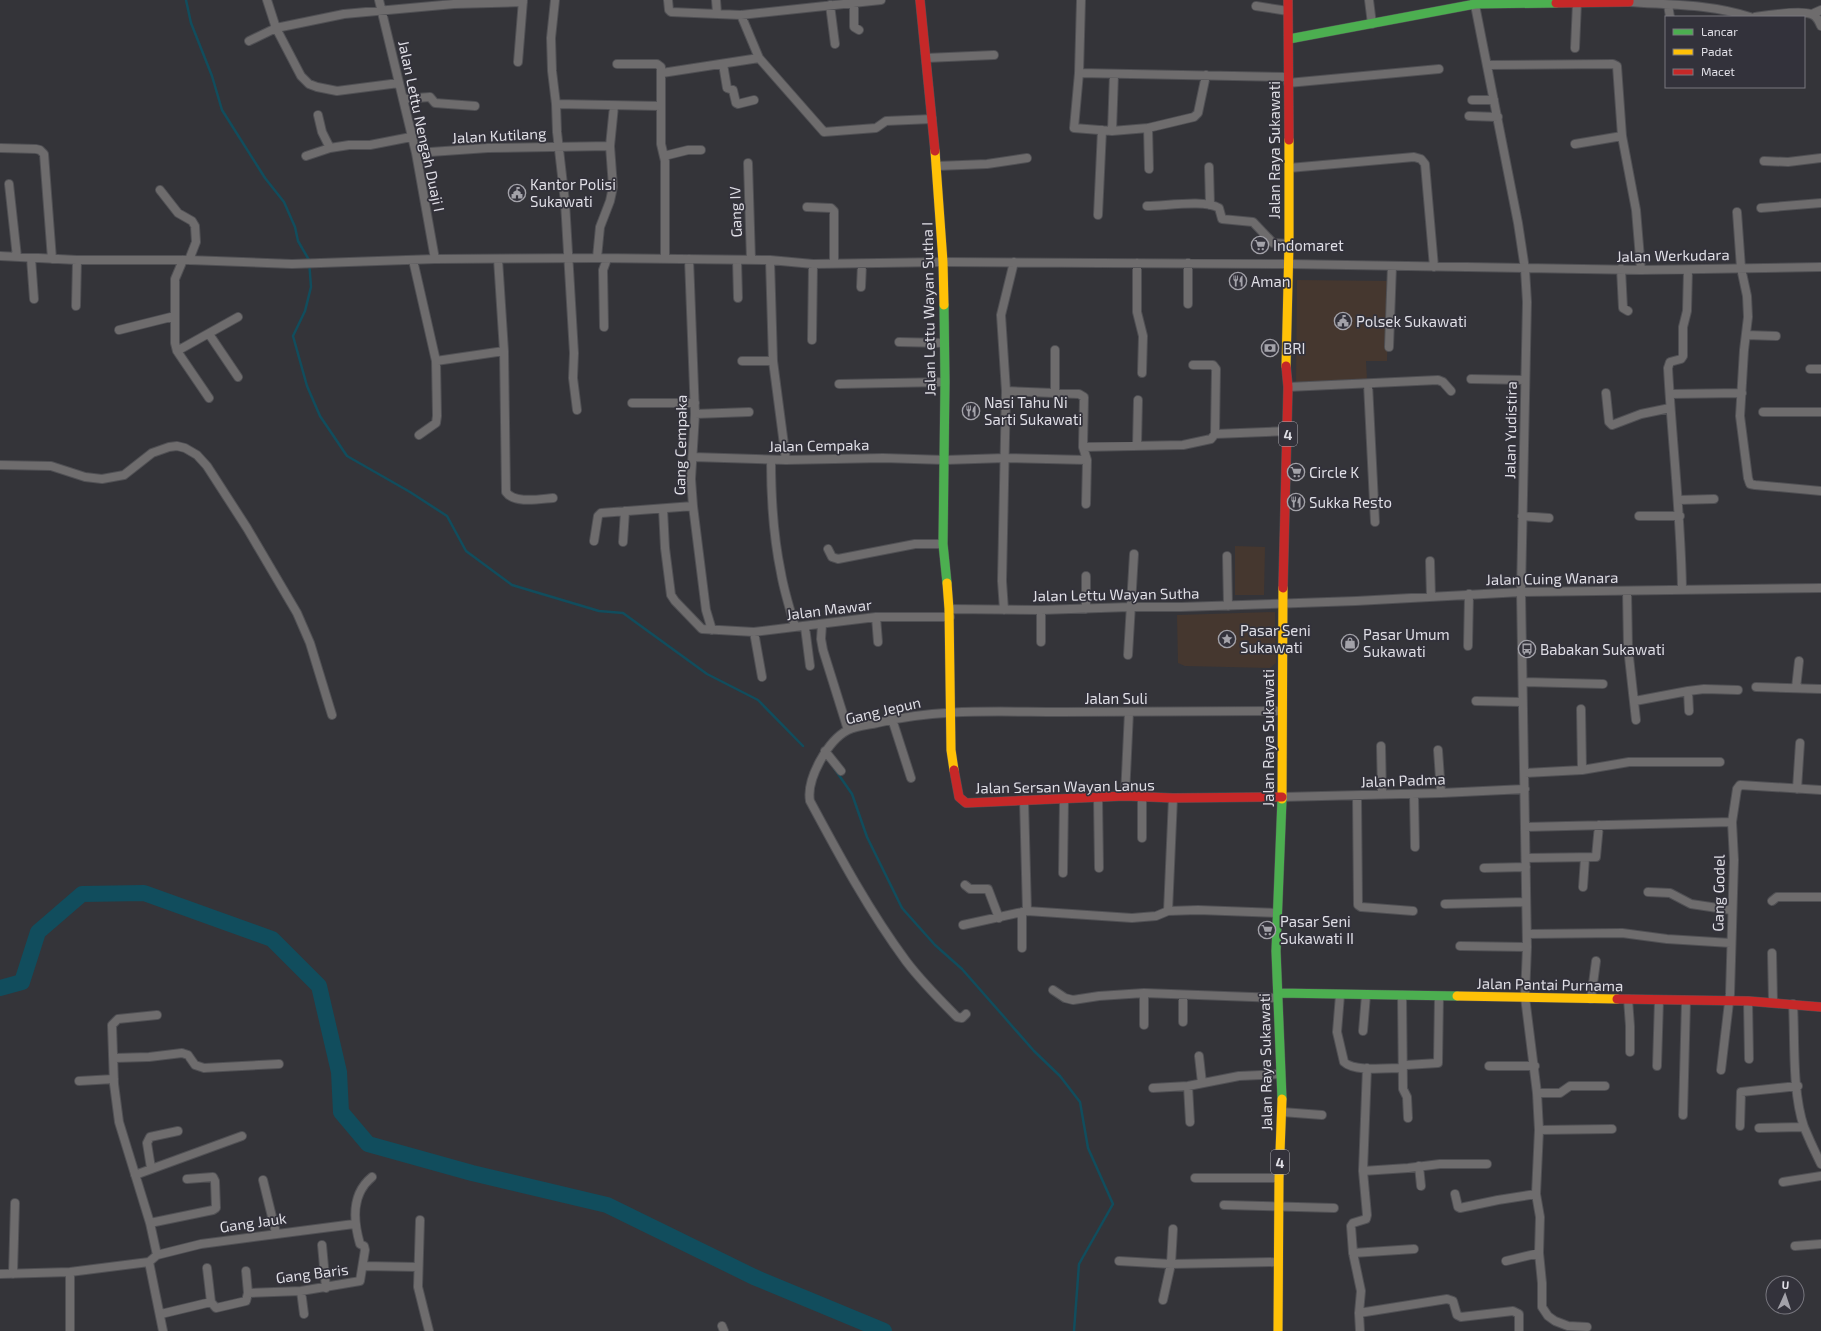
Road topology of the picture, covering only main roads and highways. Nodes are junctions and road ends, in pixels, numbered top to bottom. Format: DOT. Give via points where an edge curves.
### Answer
graph roads {
  1 [pos="920,0"];
  2 [pos="1288,0"];
  3 [pos="1503,1"];
  4 [pos="1628,1"];
  5 [pos="1475,2"];
  6 [pos="1289,39"];
  7 [pos="950,613"];
  8 [pos="1282,797"];
  9 [pos="1278,996"];
  10 [pos="1821,1007"];
  11 [pos="1278,1331"];
  1 -- 7 [label="main road, Jalan Lettu Wayan Sutha I" via="937,166 943,262 943,544"];
  2 -- 6 [label="main road, Jalan Raya Sukawati / 4"];
  3 -- 4 [label="main road"];
  3 -- 5 [label="main road"];
  5 -- 6 [label="main road"];
  6 -- 8 [label="main road, Jalan Raya Sukawati / 4" via="1286,372 1288,431"];
  7 -- 8 [label="main road, Jalan Sersan Wayan Lanus" via="951,750 961,800 973,803 1125,796"];
  8 -- 9 [label="main road, Jalan Raya Sukawati / 4" via="1276,954"];
  9 -- 10 [label="main road, Jalan Pantai Purnama" via="1340,994 1686,1000 1773,1002"];
  9 -- 11 [label="main road, Jalan Raya Sukawati / 4" via="1282,1112"];
}
